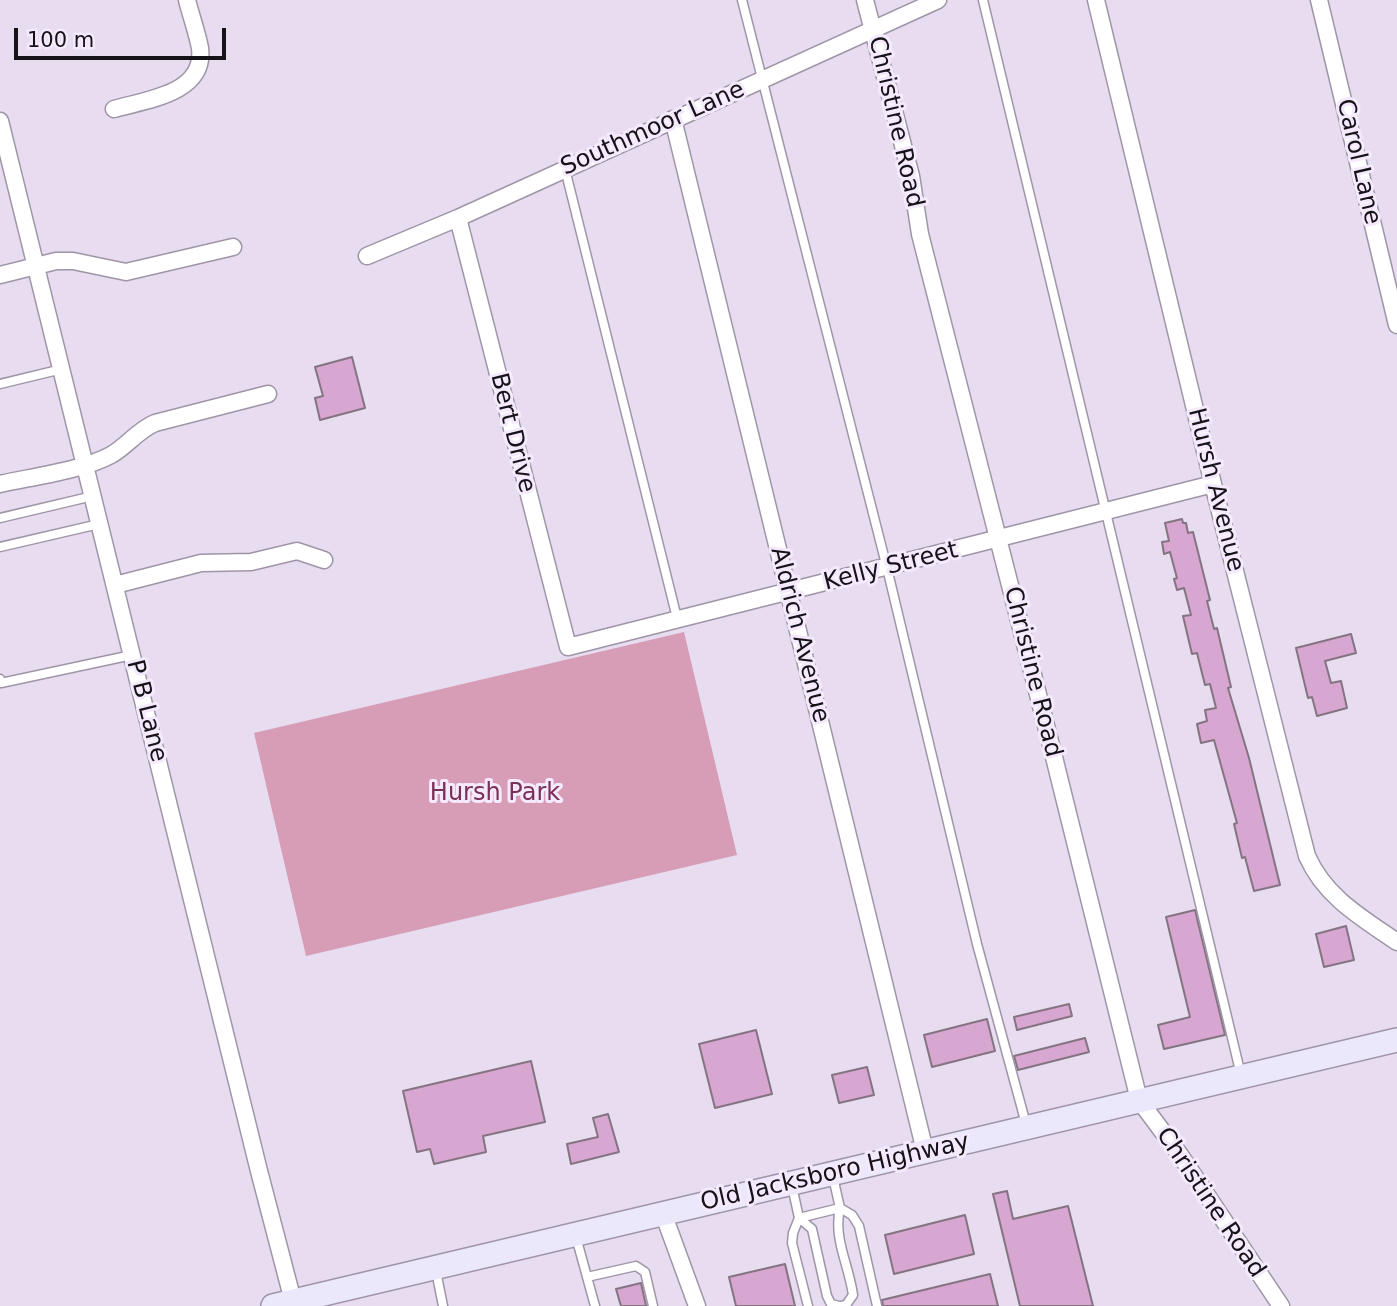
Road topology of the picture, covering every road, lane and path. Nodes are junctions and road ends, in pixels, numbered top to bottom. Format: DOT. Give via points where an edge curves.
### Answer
graph roads {
  1 [pos="187,0"];
  2 [pos="741,0"];
  3 [pos="865,0"];
  4 [pos="938,0"];
  5 [pos="983,0"];
  6 [pos="1096,0"];
  7 [pos="1319,0"];
  8 [pos="873,30"];
  9 [pos="761,80"];
  10 [pos="114,109"];
  11 [pos="673,119"];
  12 [pos="0,121"];
  13 [pos="565,169"];
  14 [pos="6,171"];
  15 [pos="458,218"];
  16 [pos="233,247"];
  17 [pos="367,256"];
  18 [pos="36,265"];
  19 [pos="0,275"];
  20 [pos="1397,325"];
  21 [pos="62,369"];
  22 [pos="0,384"];
  23 [pos="268,394"];
  24 [pos="85,464"];
  25 [pos="0,484"];
  26 [pos="1213,484"];
  27 [pos="93,496"];
  28 [pos="1105,510"];
  29 [pos="0,518"];
  30 [pos="100,524"];
  31 [pos="999,540"];
  32 [pos="0,547"];
  33 [pos="324,560"];
  34 [pos="887,568"];
  35 [pos="115,585"];
  36 [pos="788,592"];
  37 [pos="677,618"];
  38 [pos="568,647"];
  39 [pos="132,655"];
  40 [pos="0,679"];
  41 [pos="1397,942"];
  42 [pos="1397,1040"];
  43 [pos="1241,1076"];
  44 [pos="1139,1100"];
  45 [pos="1027,1127"];
  46 [pos="925,1151"];
  47 [pos="832,1173"];
  48 [pos="791,1183"];
  49 [pos="840,1208"];
  50 [pos="663,1213"];
  51 [pos="800,1218"];
  52 [pos="576,1234"];
  53 [pos="435,1268"];
  54 [pos="587,1277"];
  55 [pos="297,1303"];
  56 [pos="443,1306"];
  57 [pos="594,1306"];
  58 [pos="653,1306"];
  59 [pos="698,1306"];
  60 [pos="808,1306"];
  61 [pos="840,1306"];
  62 [pos="877,1306"];
  63 [pos="1281,1306"];
  1 -- 10 [label="street" via="200,50 194,75 186,86"];
  2 -- 9 [label="lane"];
  3 -- 8 [label="street, Christine Road"];
  4 -- 8 [label="street, Southmoor Lane"];
  5 -- 28 [label="lane"];
  6 -- 26 [label="street, Hursh Avenue"];
  7 -- 20 [label="street, Carol Lane"];
  8 -- 9 [label="street, Southmoor Lane"];
  8 -- 31 [label="street, Christine Road"];
  9 -- 11 [label="street, Southmoor Lane"];
  9 -- 34 [label="lane"];
  11 -- 13 [label="street, Southmoor Lane"];
  11 -- 36 [label="street, Aldrich Avenue"];
  12 -- 14 [label="street, P B Lane"];
  13 -- 15 [label="street, Southmoor Lane"];
  13 -- 37 [label="lane"];
  14 -- 18 [label="street, P B Lane"];
  15 -- 17 [label="street, Southmoor Lane"];
  15 -- 38 [label="street, Bert Drive"];
  16 -- 18 [label="street" via="126,272 73,261"];
  18 -- 19 [label="street"];
  18 -- 21 [label="street, P B Lane"];
  21 -- 22 [label="lane"];
  21 -- 24 [label="street, P B Lane"];
  23 -- 24 [label="street" via="155,423 110,456"];
  24 -- 25 [label="street"];
  24 -- 27 [label="street, P B Lane"];
  26 -- 28 [label="street, Kelly Street"];
  26 -- 41 [label="street, Hursh Avenue" via="1307,856 1326,888"];
  27 -- 29 [label="lane"];
  27 -- 30 [label="street, P B Lane"];
  28 -- 31 [label="street, Kelly Street"];
  28 -- 43 [label="lane"];
  30 -- 32 [label="lane"];
  30 -- 35 [label="street, P B Lane"];
  31 -- 34 [label="street, Kelly Street"];
  31 -- 44 [label="street, Christine Road"];
  33 -- 35 [label="street" via="297,551 251,562 201,563"];
  34 -- 36 [label="street, Kelly Street"];
  34 -- 45 [label="lane" via="977,944"];
  35 -- 39 [label="street, P B Lane"];
  36 -- 37 [label="street, Kelly Street"];
  36 -- 46 [label="street, Aldrich Avenue"];
  37 -- 38 [label="street, Kelly Street"];
  39 -- 40 [label="lane" via="1,683"];
  39 -- 55 [label="street, P B Lane"];
  42 -- 43 [label="main road, Old Jacksboro Highway"];
  43 -- 44 [label="main road, Old Jacksboro Highway"];
  44 -- 45 [label="main road, Old Jacksboro Highway"];
  44 -- 63 [label="street, Christine Road"];
  45 -- 46 [label="main road, Old Jacksboro Highway"];
  46 -- 47 [label="main road, Old Jacksboro Highway"];
  47 -- 48 [label="main road, Old Jacksboro Highway"];
  47 -- 49 [label="lane"];
  48 -- 50 [label="main road, Old Jacksboro Highway"];
  48 -- 51 [label="lane"];
  49 -- 51 [label="lane"];
  49 -- 61 [label="lane" via="838,1234 853,1295"];
  49 -- 62 [label="lane" via="859,1226"];
  50 -- 52 [label="main road, Old Jacksboro Highway"];
  50 -- 59 [label="street"];
  51 -- 60 [label="lane" via="792,1243"];
  51 -- 61 [label="lane" via="812,1228 827,1296 831,1304"];
  52 -- 53 [label="main road, Old Jacksboro Highway"];
  52 -- 54 [label="lane"];
  53 -- 55 [label="main road, Old Jacksboro Highway"];
  53 -- 56 [label="lane"];
  54 -- 57 [label="lane"];
  54 -- 58 [label="lane" via="636,1266 645,1272"];
}
